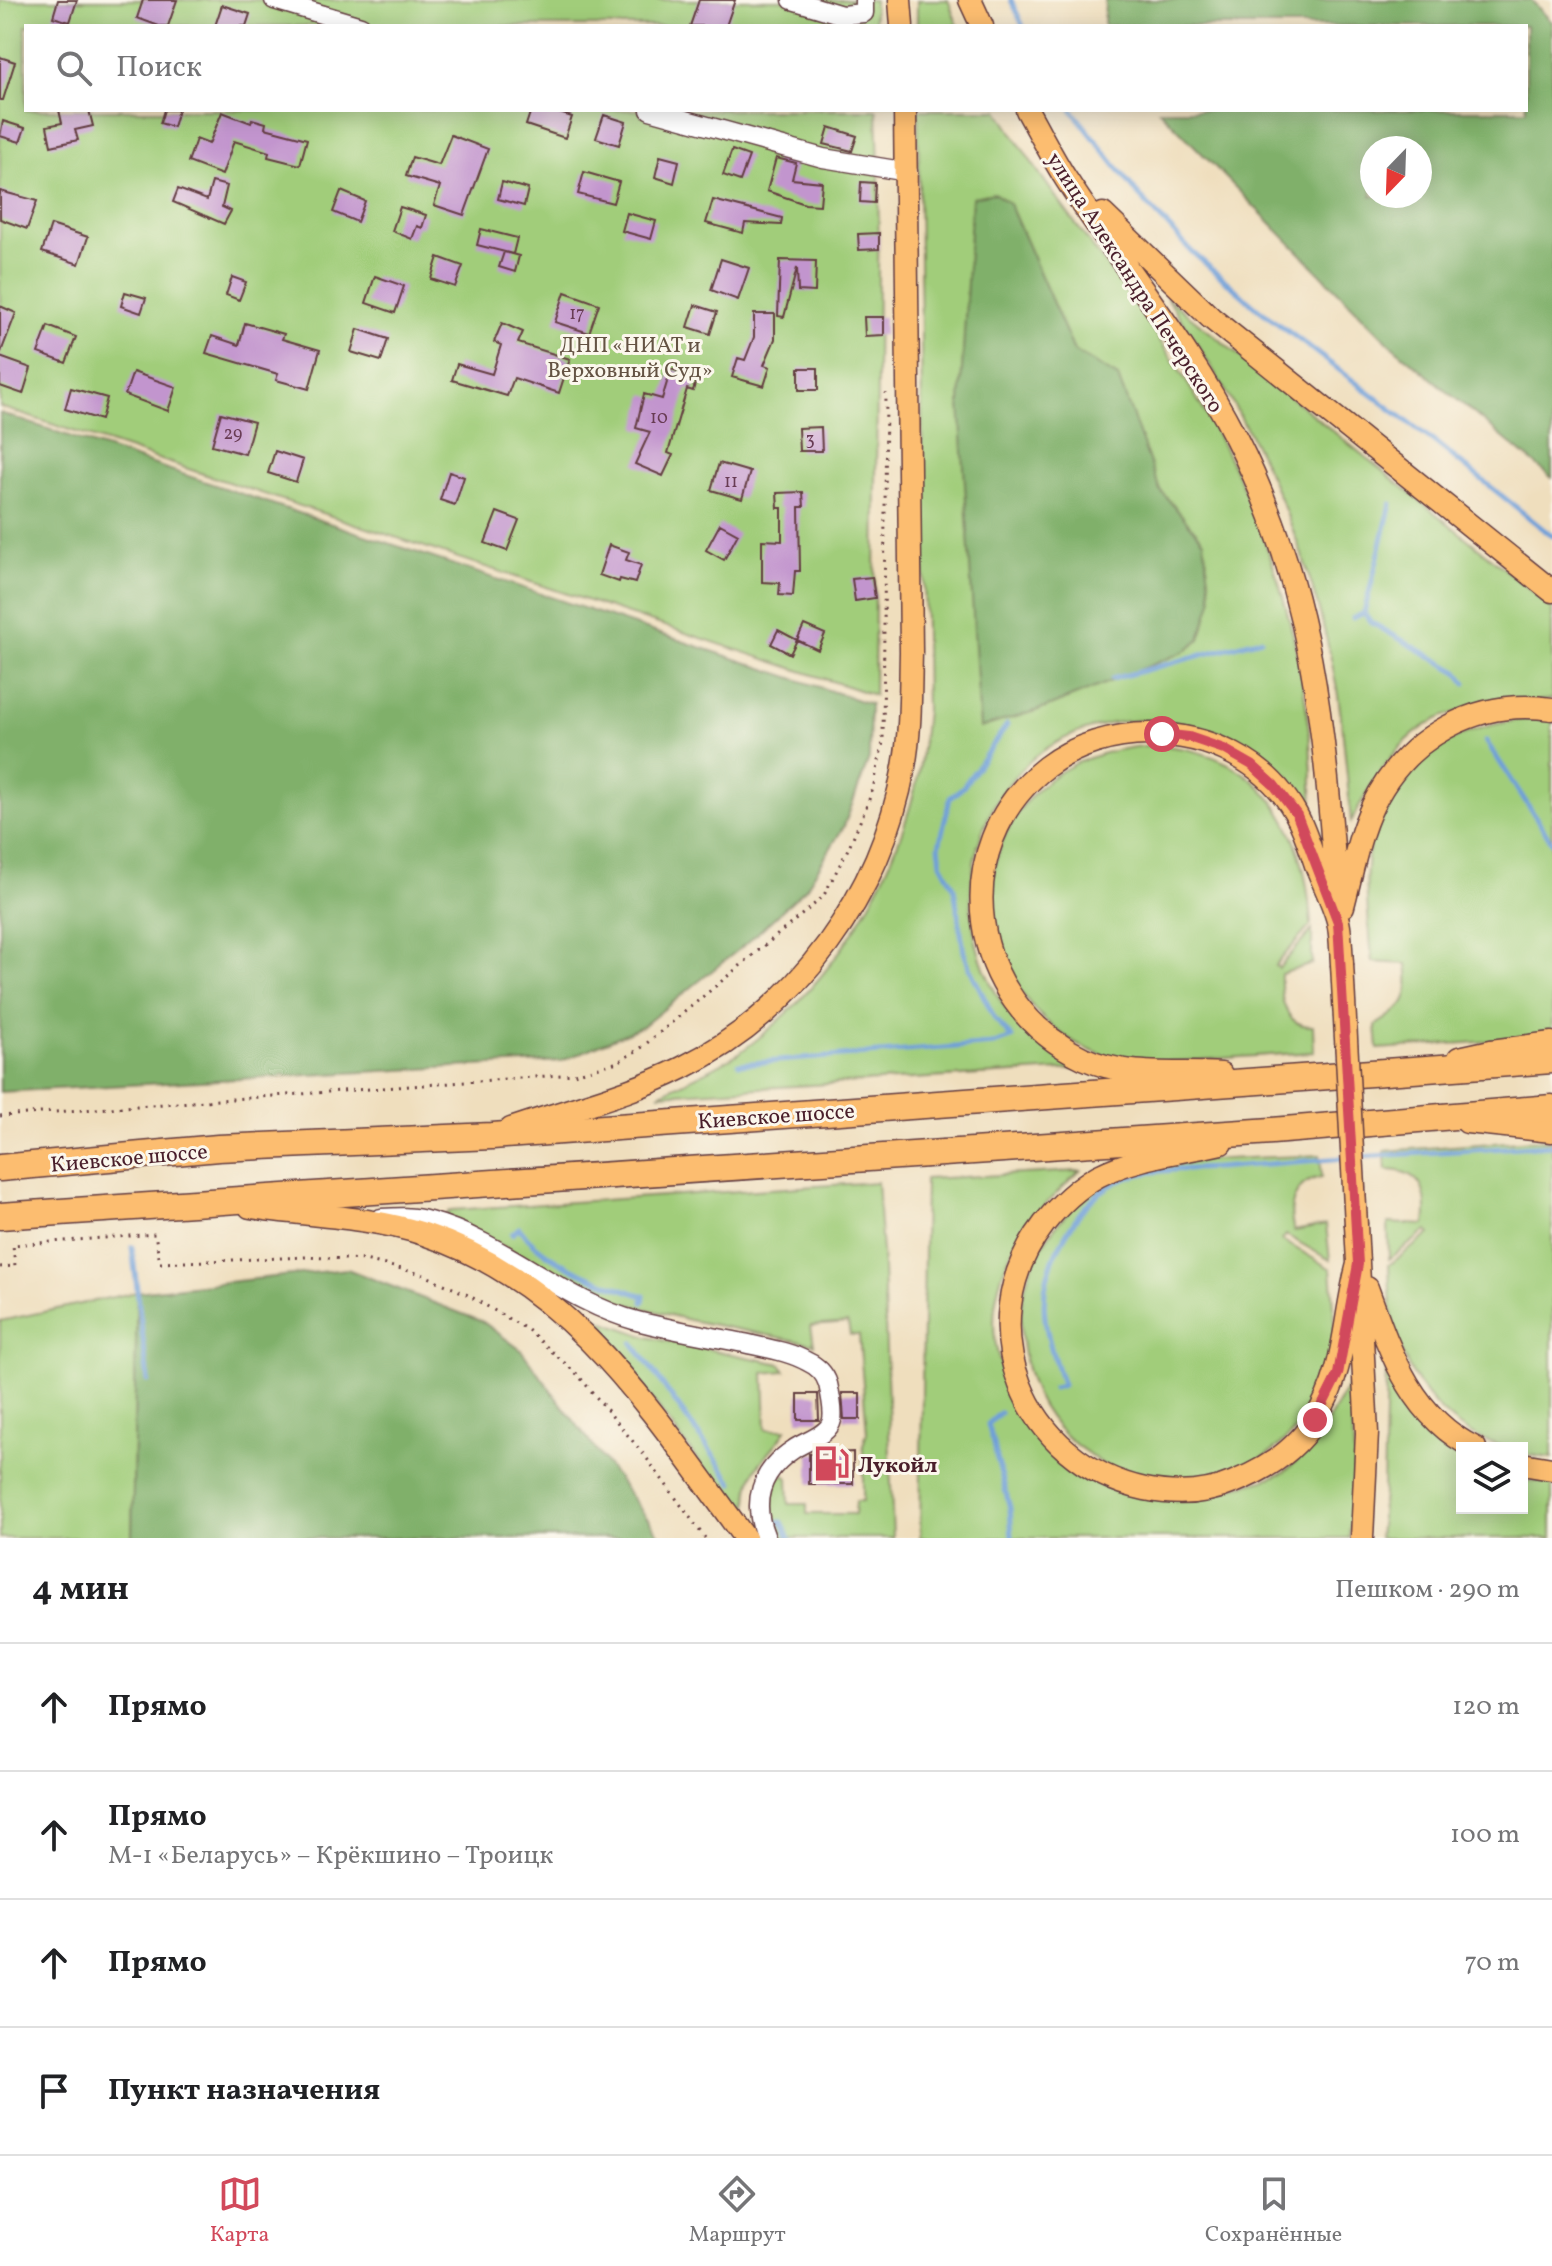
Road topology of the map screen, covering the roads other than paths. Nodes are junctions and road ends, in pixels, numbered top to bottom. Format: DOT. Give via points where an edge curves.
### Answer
graph roads {
  1 [pos="274,0"];
  2 [pos="792,0"];
  3 [pos="864,0"];
  4 [pos="900,0"];
  5 [pos="970,0"];
  6 [pos="354,24"];
  7 [pos="902,24"];
  8 [pos="981,24"];
  9 [pos="657,112"];
  10 [pos="905,112"];
  11 [pos="1028,112"];
  12 [pos="908,172"];
  13 [pos="1066,178"];
  14 [pos="1552,591"];
  15 [pos="1552,709"];
  16 [pos="1338,922"];
  17 [pos="1552,1043"];
  18 [pos="1552,1060"];
  19 [pos="1416,1069"];
  20 [pos="1270,1079"];
  21 [pos="1552,1108"];
  22 [pos="1422,1117"];
  23 [pos="1272,1131"];
  24 [pos="1552,1131"];
  25 [pos="492,1136"];
  26 [pos="0,1168"];
  27 [pos="217,1201"];
  28 [pos="0,1216"];
  29 [pos="354,1218"];
  30 [pos="1358,1264"];
  31 [pos="1467,1442"];
  32 [pos="1528,1465"];
  33 [pos="1552,1469"];
  34 [pos="745,1538"];
  35 [pos="766,1538"];
  36 [pos="1362,1538"];
  1 -- 6 [label="street"];
  2 -- 3 [label="street" via="842,15 864,13"];
  4 -- 7 [label="main road"];
  5 -- 8 [label="main road"];
  9 -- 12 [label="street" via="823,158"];
  10 -- 12 [label="main road"];
  11 -- 13 [label="main road, улица Александра Печерского"];
  12 -- 25 [label="main road" via="908,740 896,803 874,862 842,923 804,974 758,1020 660,1079"];
  13 -- 14 [label="main road" via="1211,318"];
  13 -- 16 [label="main road, улица Александра Печерского" via="1192,360 1276,525 1315,675"];
  15 -- 16 [label="main road" via="1489,710 1436,732 1407,756 1373,805"];
  16 -- 20 [label="main road" via="1287,800 1238,756 1189,737 1119,736 1059,758 1017,796 993,840 983,881 984,932 1003,985 1032,1023 1069,1050 1106,1067"];
  16 -- 30 [label="main road, bridge"];
  17 -- 19 [label="main road"];
  18 -- 19 [label="highway, Киевское шоссе"];
  19 -- 20 [label="highway, Киевское шоссе"];
  20 -- 25 [label="highway, Киевское шоссе"];
  21 -- 22 [label="highway"];
  22 -- 23 [label="highway"];
  22 -- 24 [label="main road"];
  23 -- 27 [label="highway"];
  23 -- 30 [label="main road" via="1124,1165 1086,1184 1048,1219 1022,1259 1008,1315 1014,1369 1038,1419 1074,1457 1135,1487 1199,1492 1255,1474 1292,1448 1328,1398 1341,1362"];
  25 -- 26 [label="highway, Киевское шоссе" via="218,1148"];
  27 -- 28 [label="highway"];
  27 -- 29 [label="main road"];
  29 -- 34 [label="main road" via="441,1241 515,1278 560,1311 636,1391"];
  29 -- 35 [label="street" via="430,1221 617,1314 783,1352 817,1368 828,1384 832,1420 785,1456 765,1481 757,1500"];
  30 -- 31 [label="main road" via="1392,1355 1412,1392 1436,1420"];
  30 -- 36 [label="main road" via="1367,1433"];
  32 -- 33 [label="main road"];
}
